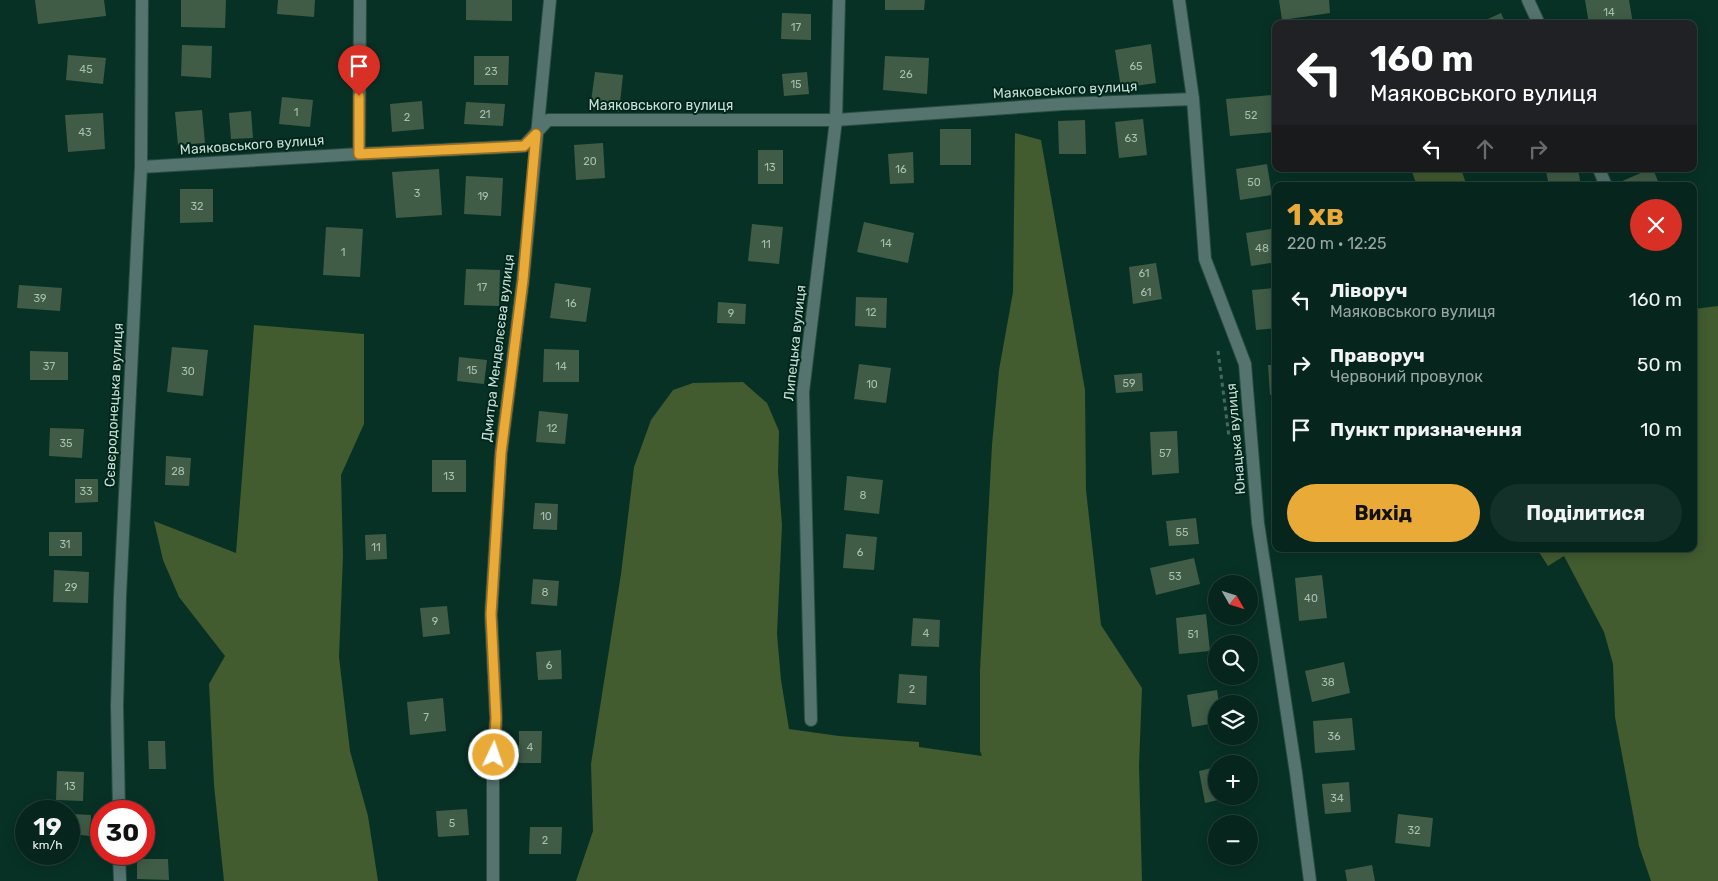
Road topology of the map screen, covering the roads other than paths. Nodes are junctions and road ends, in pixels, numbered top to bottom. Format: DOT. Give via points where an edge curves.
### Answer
graph roads {
  1 [pos="142,0"];
  2 [pos="360,0"];
  3 [pos="550,0"];
  4 [pos="839,0"];
  5 [pos="1179,0"];
  6 [pos="1528,0"];
  7 [pos="1537,20"];
  8 [pos="1193,99"];
  9 [pos="836,120"];
  10 [pos="536,134"];
  11 [pos="359,154"];
  12 [pos="141,167"];
  13 [pos="811,720"];
  14 [pos="118,800"];
  15 [pos="119,865"];
  16 [pos="120,881"];
  17 [pos="493,881"];
  18 [pos="1310,881"];
  1 -- 12 [label="street, Сєвєродонецька вулиця"];
  2 -- 11 [label="street"];
  3 -- 10 [label="street, Дмитра Менделєєва вулиця"];
  4 -- 9 [label="street, Липецька вулиця"];
  5 -- 8 [label="street, Юнацька вулиця"];
  6 -- 7 [label="street"];
  8 -- 9 [label="street, Маяковського вулиця" via="1063,104"];
  8 -- 18 [label="street, Юнацька вулиця" via="1206,259 1245,364 1258,524"];
  9 -- 10 [label="street, Маяковського вулиця" via="548,120"];
  9 -- 13 [label="street, Липецька вулиця" via="803,392"];
  10 -- 11 [label="street, Маяковського вулиця" via="524,146"];
  10 -- 17 [label="street, Дмитра Менделєєва вулиця" via="523,280 501,453 492,605 496,718 492,773"];
  11 -- 12 [label="street, Маяковського вулиця"];
  12 -- 14 [label="street, Сєвєродонецька вулиця" via="120,596"];
  15 -- 16 [label="street"];
}
